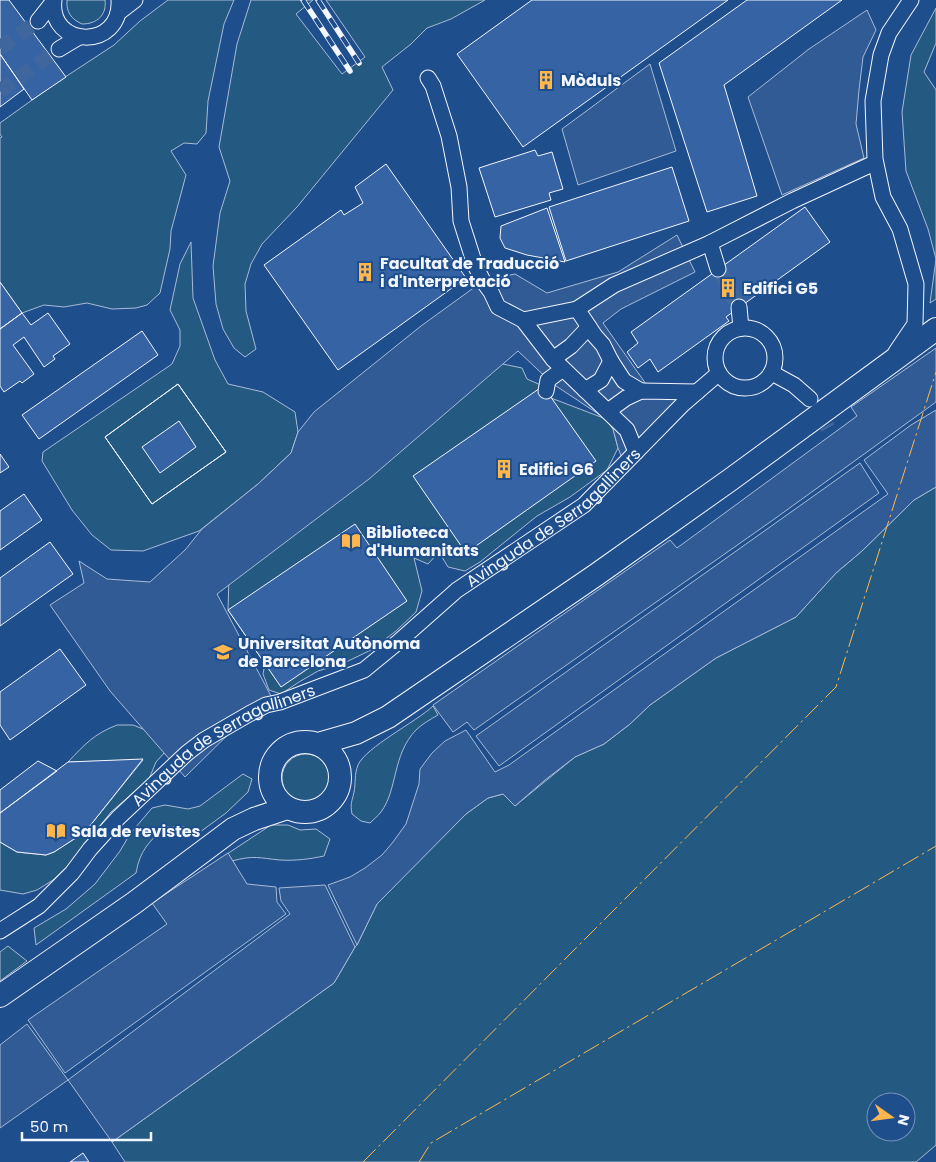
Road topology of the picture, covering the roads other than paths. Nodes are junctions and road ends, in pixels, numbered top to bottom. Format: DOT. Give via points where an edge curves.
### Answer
graph roads {
  1 [pos="135,0"];
  2 [pos="911,0"];
  3 [pos="54,1"];
  4 [pos="118,6"];
  5 [pos="38,21"];
  6 [pos="79,37"];
  7 [pos="59,49"];
  8 [pos="428,78"];
  9 [pos="870,165"];
  10 [pos="710,243"];
  11 [pos="718,269"];
  12 [pos="739,307"];
  13 [pos="577,308"];
  14 [pos="523,320"];
  15 [pos="589,327"];
  16 [pos="741,328"];
  17 [pos="936,329"];
  18 [pos="611,361"];
  19 [pos="891,361"];
  20 [pos="558,364"];
  21 [pos="772,373"];
  22 [pos="719,374"];
  23 [pos="585,390"];
  24 [pos="546,391"];
  25 [pos="641,391"];
  26 [pos="696,392"];
  27 [pos="810,399"];
  28 [pos="608,410"];
  29 [pos="636,452"];
  30 [pos="388,717"];
  31 [pos="318,744"];
  32 [pos="339,769"];
  33 [pos="270,784"];
  34 [pos="288,808"];
  35 [pos="233,829"];
  36 [pos="0,931"];
  37 [pos="0,996"];
  1 -- 4 [label="street"];
  2 -- 19 [label="street" via="889,33 881,55 873,101 875,159 883,196 900,229 916,284 915,324"];
  3 -- 5 [label="street"];
  3 -- 6 [label="street" via="60,24"];
  4 -- 6 [label="street" via="113,23 105,32 90,38"];
  6 -- 7 [label="street"];
  8 -- 14 [label="street" via="449,136 459,187 461,221 475,265 498,307"];
  9 -- 10 [label="street"];
  10 -- 11 [label="street"];
  10 -- 13 [label="street" via="614,285"];
  12 -- 16 [label="street"];
  13 -- 14 [label="street"];
  13 -- 15 [label="street"];
  14 -- 20 [label="street"];
  15 -- 18 [label="street"];
  15 -- 20 [label="street"];
  16 -- 21 [label="street" via="760,331 773,345 776,354"];
  16 -- 22 [label="street" via="731,331 718,345 715,354"];
  17 -- 19 [label="street"];
  18 -- 23 [label="street" via="601,380"];
  18 -- 25 [label="street" via="624,381"];
  19 -- 30 [label="street" via="730,480"];
  20 -- 23 [label="street"];
  20 -- 24 [label="street" via="548,380"];
  21 -- 22 [label="street" via="759,385 750,388 732,386"];
  21 -- 27 [label="street" via="794,385"];
  22 -- 26 [label="street, Avinguda de Serragalliners"];
  23 -- 28 [label="street"];
  25 -- 26 [label="street"];
  25 -- 28 [label="street"];
  26 -- 29 [label="street, Avinguda de Serragalliners"];
  28 -- 29 [label="street" via="627,430"];
  29 -- 36 [label="street, Avinguda de Serragalliners" via="584,505 457,590 364,670 266,706 204,740 118,818 72,873 39,906"];
  30 -- 31 [label="street" via="356,733"];
  30 -- 32 [label="street"];
  31 -- 32 [label="street" via="332,754"];
  31 -- 33 [label="street" via="302,742 282,750 270,768"];
  32 -- 34 [label="street" via="335,796 326,805 307,812"];
  33 -- 34 [label="street" via="275,796"];
  33 -- 35 [label="street"];
  34 -- 35 [label="street"];
  35 -- 37 [label="street"];
}
